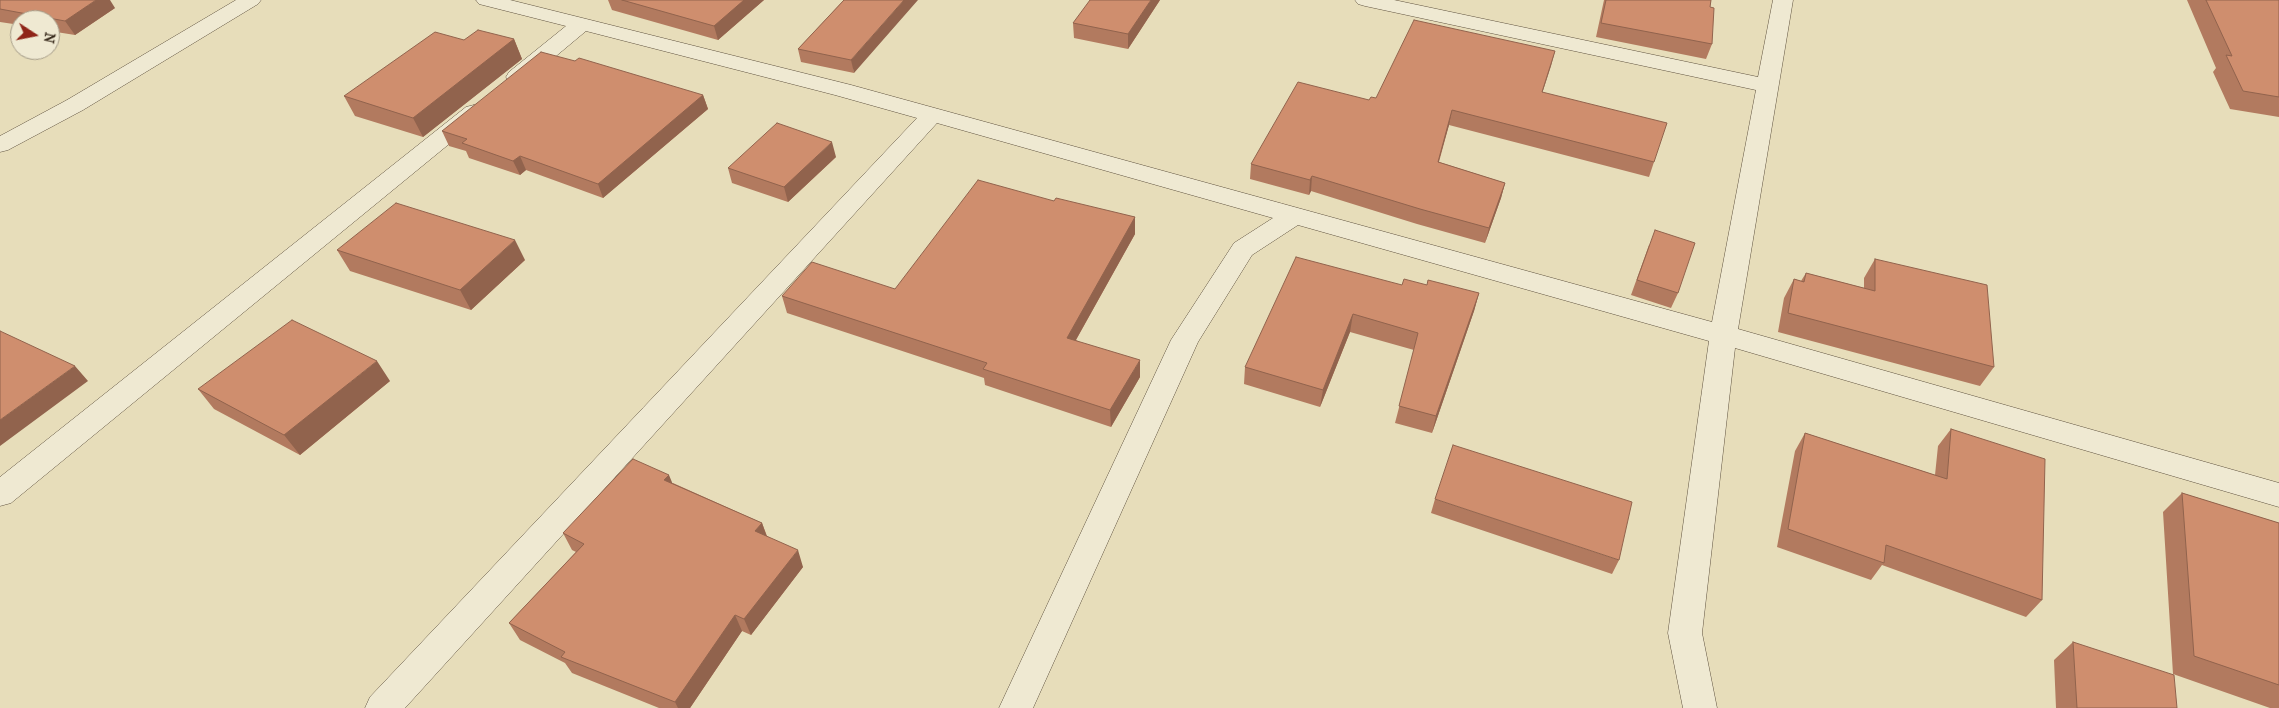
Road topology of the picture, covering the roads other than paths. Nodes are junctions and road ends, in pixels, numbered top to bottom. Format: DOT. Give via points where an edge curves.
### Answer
graph roads {
  1 [pos="251,0"];
  2 [pos="486,0"];
  3 [pos="1366,0"];
  4 [pos="1783,0"];
  5 [pos="582,24"];
  6 [pos="1768,86"];
  7 [pos="931,116"];
  8 [pos="0,145"];
  9 [pos="1294,216"];
  10 [pos="1723,335"];
  11 [pos="0,494"];
  12 [pos="2279,495"];
  13 [pos="382,708"];
  14 [pos="1016,708"];
  15 [pos="1700,708"];
  1 -- 8 [label="street" via="75,105"];
  2 -- 5 [label="street"];
  3 -- 6 [label="street"];
  4 -- 6 [label="street"];
  5 -- 7 [label="street" via="843,90"];
  5 -- 11 [label="street"];
  6 -- 10 [label="street"];
  7 -- 9 [label="street"];
  7 -- 13 [label="street"];
  9 -- 10 [label="street"];
  9 -- 14 [label="street" via="1243,248 1185,340"];
  10 -- 12 [label="street"];
  10 -- 15 [label="street" via="1685,633"];
}
